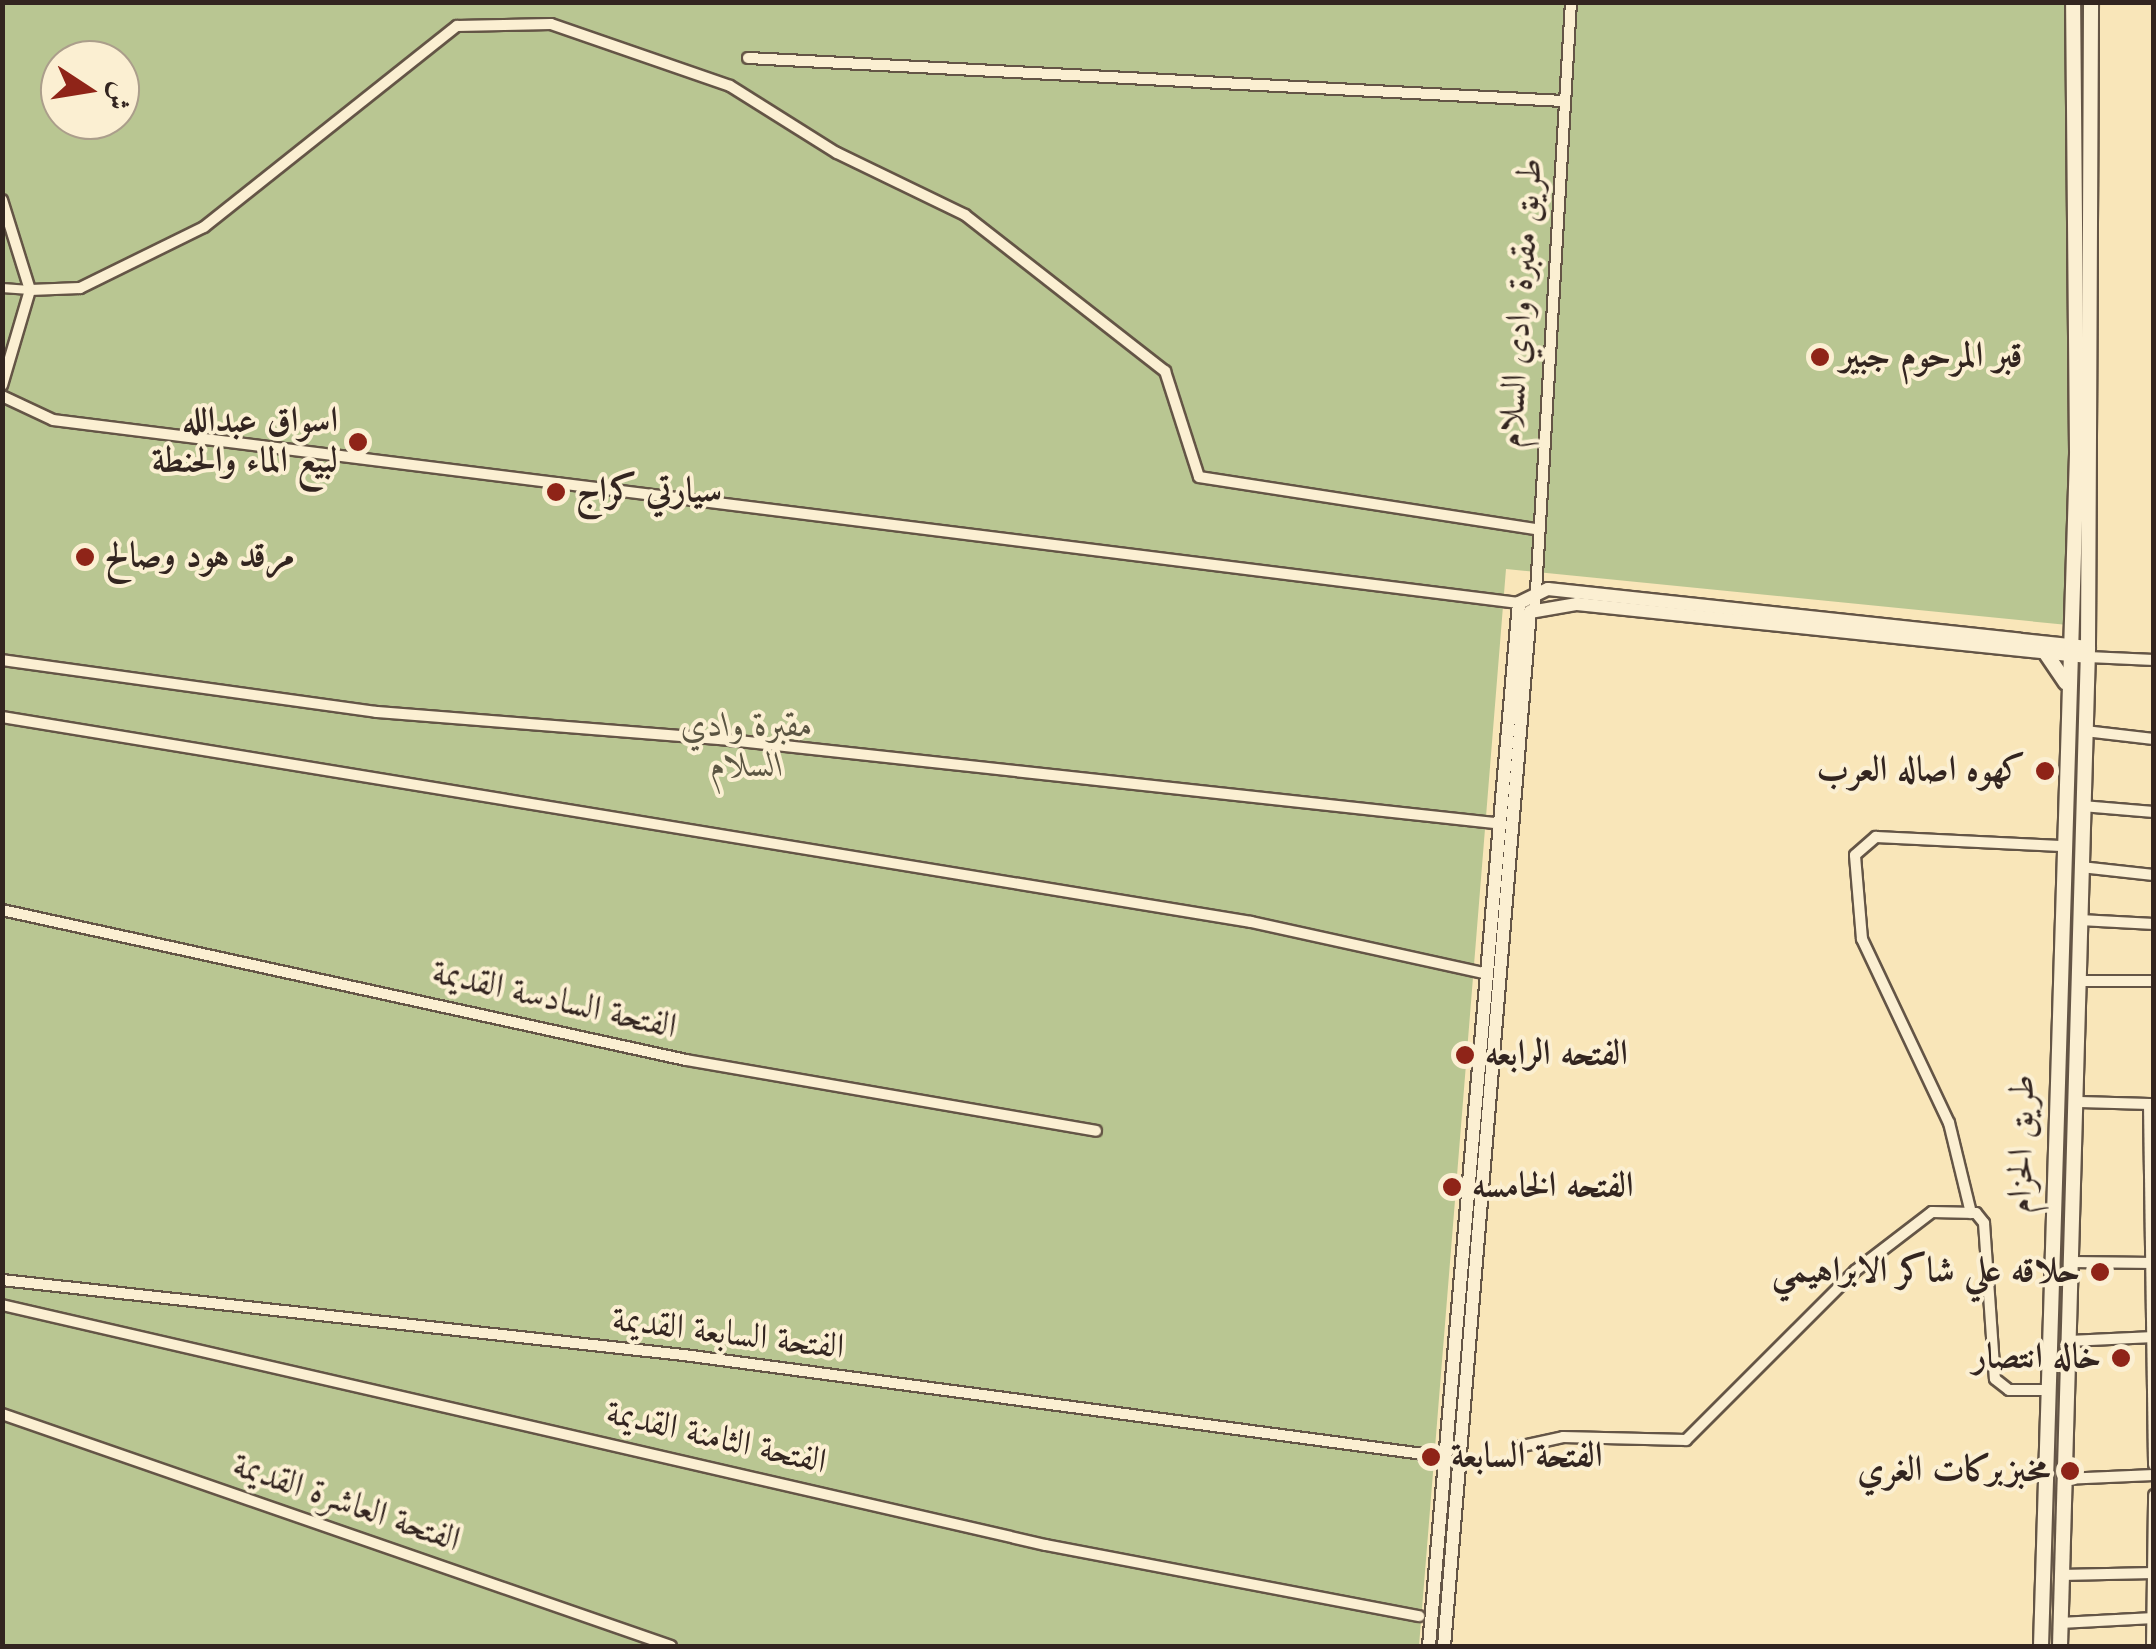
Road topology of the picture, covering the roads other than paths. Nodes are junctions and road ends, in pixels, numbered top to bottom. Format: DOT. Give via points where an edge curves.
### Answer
graph roads {
  1 [pos="1571,2"];
  2 [pos="2073,2"];
  3 [pos="2090,2"];
  4 [pos="2101,2"];
  5 [pos="2091,20"];
  6 [pos="748,58"];
  7 [pos="1563,101"];
  8 [pos="2,200"];
  9 [pos="2,288"];
  10 [pos="30,290"];
  11 [pos="2,385"];
  12 [pos="2,396"];
  13 [pos="1535,530"];
  14 [pos="1532,592"];
  15 [pos="1519,603"];
  16 [pos="1534,608"];
  17 [pos="1769,616"];
  18 [pos="1789,618"];
  19 [pos="2070,650"];
  20 [pos="2045,652"];
  21 [pos="2088,652"];
  22 [pos="2,660"];
  23 [pos="2154,660"];
  24 [pos="2068,687"];
  25 [pos="2,717"];
  26 [pos="2085,730"];
  27 [pos="2154,738"];
  28 [pos="2082,806"];
  29 [pos="2154,812"];
  30 [pos="1494,824"];
  31 [pos="2061,846"];
  32 [pos="2081,866"];
  33 [pos="2154,875"];
  34 [pos="2,910"];
  35 [pos="1494,916"];
  36 [pos="2080,920"];
  37 [pos="2154,924"];
  38 [pos="1491,949"];
  39 [pos="1482,973"];
  40 [pos="2079,981"];
  41 [pos="2154,981"];
  42 [pos="2055,1038"];
  43 [pos="2077,1043"];
  44 [pos="2076,1076"];
  45 [pos="2054,1081"];
  46 [pos="2076,1102"];
  47 [pos="2151,1104"];
  48 [pos="1096,1131"];
  49 [pos="1472,1199"];
  50 [pos="1971,1213"];
  51 [pos="1469,1228"];
  52 [pos="2072,1262"];
  53 [pos="2152,1263"];
  54 [pos="2,1280"];
  55 [pos="2,1305"];
  56 [pos="2050,1335"];
  57 [pos="2153,1338"];
  58 [pos="2069,1339"];
  59 [pos="2047,1397"];
  60 [pos="2066,1402"];
  61 [pos="2153,1407"];
  62 [pos="2,1414"];
  63 [pos="1518,1447"];
  64 [pos="1445,1457"];
  65 [pos="2154,1465"];
  66 [pos="2154,1476"];
  67 [pos="2063,1478"];
  68 [pos="2154,1496"];
  69 [pos="2153,1514"];
  70 [pos="2153,1573"];
  71 [pos="2061,1575"];
  72 [pos="1419,1616"];
  73 [pos="2153,1618"];
  74 [pos="2060,1623"];
  75 [pos="671,1646"];
  76 [pos="1429,1646"];
  77 [pos="1444,1646"];
  78 [pos="2041,1646"];
  79 [pos="2060,1646"];
  80 [pos="2152,1646"];
  1 -- 7 [label="street, طريق مقبرة وادي السلام"];
  2 -- 19 [label="main road, طريق الحزام"];
  3 -- 5 [label="main road, طريق الحزام"];
  4 -- 5 [label="main road"];
  5 -- 21 [label="main road, طريق الحزام"];
  6 -- 7 [label="street"];
  7 -- 13 [label="street, طريق مقبرة وادي السلام"];
  8 -- 10 [label="street"];
  9 -- 10 [label="street"];
  10 -- 11 [label="street"];
  10 -- 13 [label="street" via="80,288 204,227 457,26 551,24 730,86 836,153 965,216 1165,371 1200,477"];
  12 -- 15 [label="street" via="53,420 94,426"];
  13 -- 14 [label="street, طريق مقبرة وادي السلام"];
  14 -- 15 [label="street"];
  14 -- 16 [label="street, طريق مقبرة وادي السلام"];
  14 -- 17 [label="street"];
  15 -- 16 [label="street"];
  15 -- 30 [label="street"];
  16 -- 17 [label="street"];
  16 -- 35 [label="street" via="1524,626"];
  17 -- 18 [label="street"];
  18 -- 19 [label="street"];
  18 -- 20 [label="street"];
  19 -- 20 [label="street"];
  19 -- 21 [label="street"];
  19 -- 24 [label="main road, طريق الحزام"];
  20 -- 24 [label="main road"];
  21 -- 23 [label="street"];
  21 -- 26 [label="main road, طريق الحزام"];
  22 -- 30 [label="street" via="376,712 720,739"];
  24 -- 31 [label="main road, طريق الحزام"];
  25 -- 39 [label="street" via="1250,922"];
  26 -- 27 [label="street"];
  26 -- 28 [label="main road, طريق الحزام"];
  28 -- 29 [label="street"];
  28 -- 32 [label="main road, طريق الحزام"];
  30 -- 35 [label="street"];
  31 -- 42 [label="main road, طريق الحزام"];
  31 -- 50 [label="street" via="1876,837 1855,855 1862,939 1944,1110"];
  32 -- 33 [label="street"];
  32 -- 36 [label="main road, طريق الحزام"];
  34 -- 48 [label="street, الفتحة السادسة القديمة" via="686,1060"];
  35 -- 38 [label="street"];
  36 -- 37 [label="street"];
  36 -- 40 [label="main road, طريق الحزام"];
  38 -- 39 [label="street"];
  38 -- 49 [label="street"];
  39 -- 49 [label="street"];
  40 -- 41 [label="street"];
  40 -- 43 [label="main road, طريق الحزام"];
  42 -- 43 [label="main road" via="2065,1049"];
  42 -- 45 [label="main road, طريق الحزام"];
  43 -- 44 [label="main road, طريق الحزام"];
  44 -- 45 [label="main road" via="2064,1070"];
  44 -- 46 [label="main road, طريق الحزام"];
  45 -- 56 [label="main road, طريق الحزام"];
  46 -- 47 [label="street"];
  46 -- 52 [label="main road, طريق الحزام"];
  47 -- 53 [label="street"];
  49 -- 51 [label="street"];
  50 -- 59 [label="street" via="1986,1238 1988,1364 2010,1390"];
  50 -- 63 [label="street" via="1932,1212 1900,1231 1686,1440 1563,1437"];
  51 -- 64 [label="street"];
  51 -- 77 [label="street"];
  52 -- 53 [label="street"];
  52 -- 58 [label="main road, طريق الحزام"];
  53 -- 57 [label="street"];
  54 -- 64 [label="street, الفتحة السابعة القديمة" via="684,1355"];
  55 -- 72 [label="street, الفتحة الثامنة القديمة" via="1046,1545"];
  56 -- 58 [label="main road"];
  56 -- 59 [label="main road, طريق الحزام"];
  57 -- 58 [label="street"];
  57 -- 61 [label="street"];
  58 -- 60 [label="main road, طريق الحزام"];
  59 -- 60 [label="main road"];
  59 -- 78 [label="main road, طريق الحزام"];
  60 -- 67 [label="main road, طريق الحزام"];
  61 -- 65 [label="street"];
  62 -- 75 [label="street, الفتحة العاشرة القديمة"];
  64 -- 76 [label="street"];
  66 -- 67 [label="street"];
  67 -- 71 [label="main road, طريق الحزام"];
  68 -- 69 [label="street"];
  69 -- 70 [label="street"];
  70 -- 71 [label="street"];
  70 -- 73 [label="street"];
  71 -- 74 [label="main road, طريق الحزام"];
  73 -- 74 [label="street"];
  73 -- 80 [label="street"];
  74 -- 79 [label="main road, طريق الحزام"];
}
